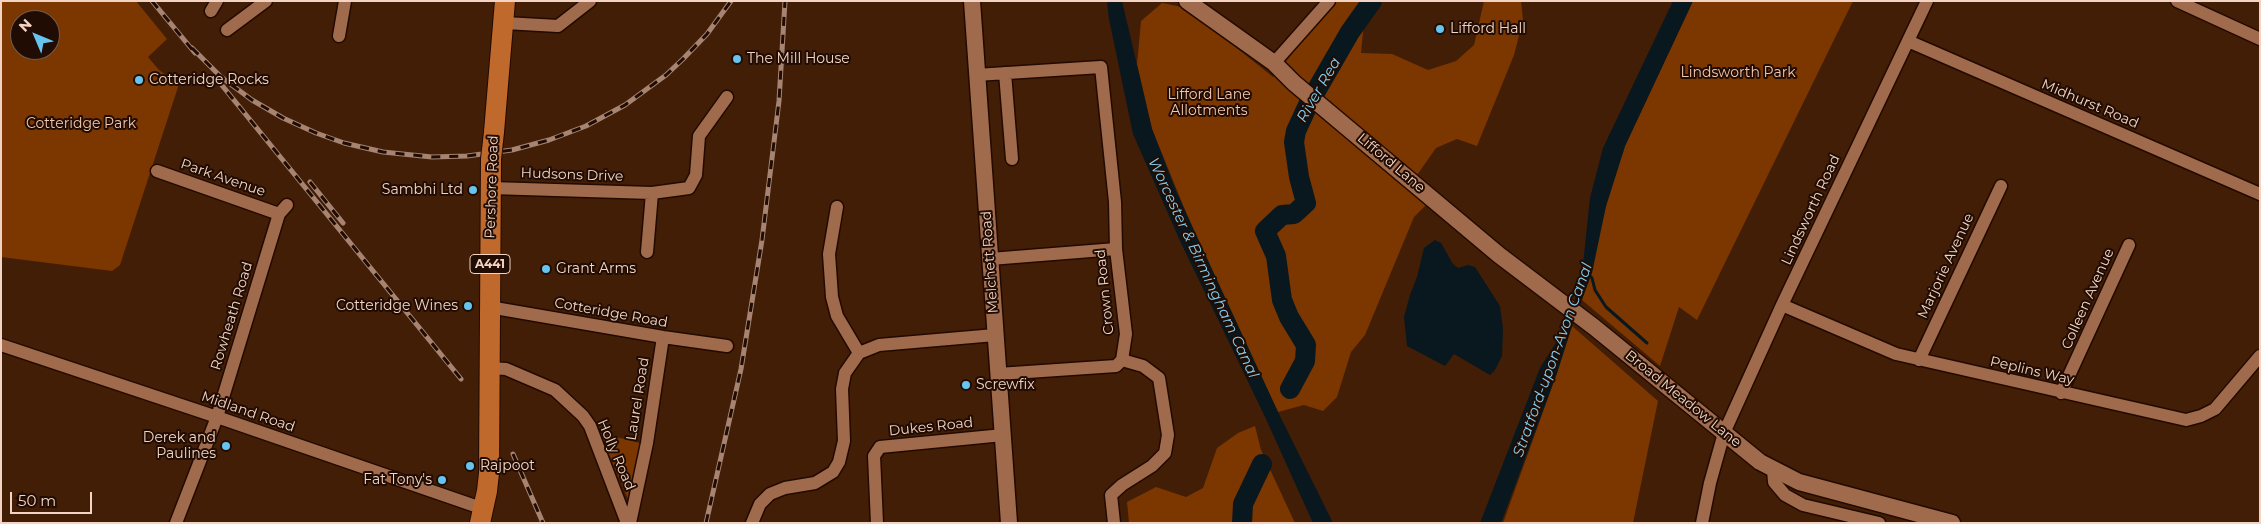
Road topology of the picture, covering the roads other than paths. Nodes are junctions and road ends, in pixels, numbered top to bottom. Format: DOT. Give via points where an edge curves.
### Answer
graph roads {
  1 [pos="266,1"];
  2 [pos="345,1"];
  3 [pos="505,1"];
  4 [pos="590,1"];
  5 [pos="972,1"];
  6 [pos="1329,1"];
  7 [pos="1927,1"];
  8 [pos="2177,1"];
  9 [pos="1195,3"];
  10 [pos="504,23"];
  11 [pos="227,30"];
  12 [pos="339,36"];
  13 [pos="2260,39"];
  14 [pos="1908,41"];
  15 [pos="1274,63"];
  16 [pos="1005,73"];
  17 [pos="976,75"];
  18 [pos="726,98"];
  19 [pos="1012,159"];
  20 [pos="157,171"];
  21 [pos="2001,186"];
  22 [pos="491,188"];
  23 [pos="652,193"];
  24 [pos="2260,194"];
  25 [pos="838,207"];
  26 [pos="283,209"];
  27 [pos="2129,245"];
  28 [pos="1116,249"];
  29 [pos="647,252"];
  30 [pos="990,259"];
  31 [pos="1782,306"];
  32 [pos="489,308"];
  33 [pos="1594,327"];
  34 [pos="995,334"];
  35 [pos="663,337"];
  36 [pos="1,345"];
  37 [pos="727,346"];
  38 [pos="859,353"];
  39 [pos="2260,356"];
  40 [pos="1122,360"];
  41 [pos="1919,360"];
  42 [pos="489,368"];
  43 [pos="998,374"];
  44 [pos="2061,393"];
  45 [pos="217,416"];
  46 [pos="1724,433"];
  47 [pos="1003,435"];
  48 [pos="1773,470"];
  49 [pos="482,516"];
  50 [pos="176,523"];
  51 [pos="629,523"];
  52 [pos="752,523"];
  53 [pos="877,523"];
  54 [pos="1009,523"];
  55 [pos="1114,523"];
  56 [pos="1702,523"];
  57 [pos="1879,523"];
  58 [pos="1952,523"];
  1 -- 11 [label="street"];
  2 -- 12 [label="street"];
  3 -- 10 [label="main road, Pershore Road / A441"];
  4 -- 10 [label="street" via="558,26"];
  5 -- 17 [label="street, Melchett Road"];
  6 -- 15 [label="street"];
  7 -- 14 [label="street, Lindsworth Road"];
  8 -- 13 [label="street"];
  9 -- 15 [label="street, Lifford Lane"];
  10 -- 22 [label="main road, Pershore Road / A441, bridge"];
  14 -- 24 [label="street, Midhurst Road"];
  14 -- 31 [label="street, Lindsworth Road"];
  15 -- 33 [label="street, Lifford Lane" via="1499,255"];
  16 -- 17 [label="street"];
  16 -- 19 [label="street"];
  16 -- 28 [label="street, Crown Road" via="1101,67 1115,202"];
  17 -- 30 [label="street, Melchett Road"];
  18 -- 23 [label="street, Hudsons Drive" via="699,136 696,174 692,184 683,190"];
  20 -- 26 [label="street, Park Avenue"];
  21 -- 41 [label="street, Marjorie Avenue"];
  22 -- 23 [label="street, Hudsons Drive"];
  22 -- 32 [label="main road, Pershore Road / A441"];
  23 -- 29 [label="street"];
  25 -- 38 [label="street" via="829,254 832,296 837,316"];
  26 -- 45 [label="street, Rowheath Road"];
  27 -- 44 [label="street, Colleen Avenue"];
  28 -- 30 [label="street"];
  28 -- 40 [label="street, Crown Road" via="1126,334"];
  30 -- 34 [label="street, Melchett Road"];
  31 -- 41 [label="street, Peplins Way" via="1870,344"];
  31 -- 46 [label="street, Lindsworth Road"];
  32 -- 35 [label="street, Cotteridge Road"];
  32 -- 42 [label="main road, Pershore Road / A441"];
  33 -- 46 [label="street, Broad Meadow Lane"];
  34 -- 38 [label="street" via="879,344"];
  34 -- 43 [label="street, Melchett Road"];
  35 -- 37 [label="street, Cotteridge Road"];
  35 -- 51 [label="street, Laurel Road" via="647,442"];
  36 -- 45 [label="street, Midland Road"];
  38 -- 52 [label="street" via="845,373 842,389 844,441 833,472 815,483 770,494 760,504"];
  39 -- 44 [label="street, Peplins Way" via="2215,408 2186,420"];
  40 -- 43 [label="street" via="1116,366"];
  40 -- 55 [label="street" via="1143,366 1159,378 1168,435 1165,453 1111,495"];
  41 -- 44 [label="street, Peplins Way"];
  42 -- 49 [label="main road, Pershore Road / A441" via="489,473"];
  42 -- 51 [label="street, Holly Road" via="506,369 555,390 583,416"];
  43 -- 47 [label="street, Melchett Road"];
  45 -- 49 [label="street, Midland Road"];
  45 -- 50 [label="street, Rowheath Road"];
  46 -- 48 [label="street, Broad Meadow Lane"];
  46 -- 56 [label="street, Lindsworth Road"];
  47 -- 53 [label="street, Dukes Road" via="880,448 874,456"];
  47 -- 54 [label="street, Melchett Road"];
  48 -- 57 [label="street, Broad Meadow Lane" via="1774,482 1785,495 1803,505"];
  48 -- 58 [label="street, Broad Meadow Lane" via="1799,482"];
}
